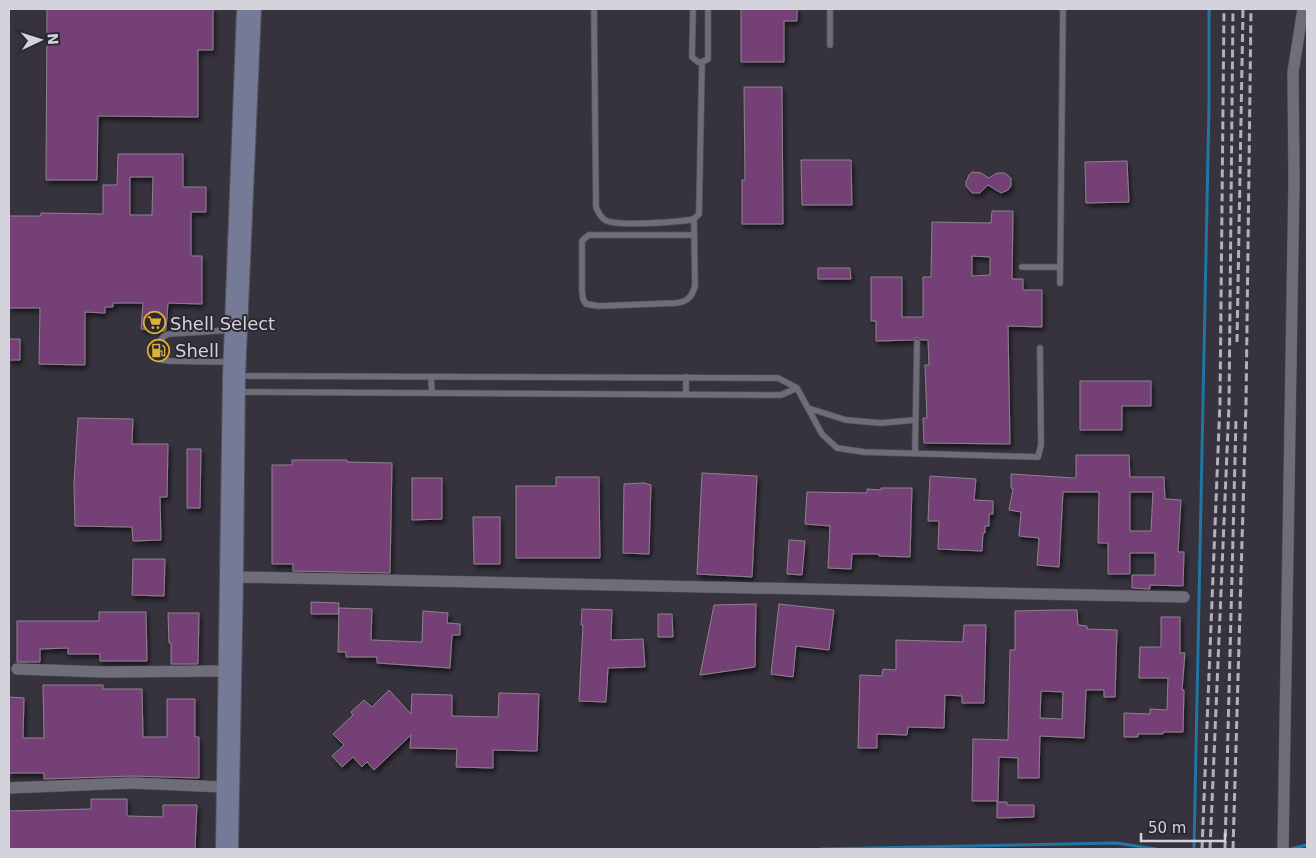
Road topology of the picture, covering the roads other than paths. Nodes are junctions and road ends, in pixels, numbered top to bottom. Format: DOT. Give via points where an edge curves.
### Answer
graph roads {
  1 [pos="243,9"];
  2 [pos="255,9"];
  3 [pos="594,9"];
  4 [pos="693,9"];
  5 [pos="708,9"];
  6 [pos="830,9"];
  7 [pos="1063,9"];
  8 [pos="1303,9"];
  9 [pos="830,45"];
  10 [pos="702,62"];
  11 [pos="694,219"];
  12 [pos="694,235"];
  13 [pos="1022,267"];
  14 [pos="1060,267"];
  15 [pos="1060,283"];
  16 [pos="231,330"];
  17 [pos="917,342"];
  18 [pos="1040,348"];
  19 [pos="230,362"];
  20 [pos="234,376"];
  21 [pos="432,377"];
  22 [pos="686,378"];
  23 [pos="797,388"];
  24 [pos="234,393"];
  25 [pos="432,393"];
  26 [pos="686,394"];
  27 [pos="808,408"];
  28 [pos="916,420"];
  29 [pos="915,453"];
  30 [pos="232,577"];
  31 [pos="1184,597"];
  32 [pos="17,669"];
  33 [pos="225,671"];
  34 [pos="223,787"];
  35 [pos="9,788"];
  36 [pos="1283,847"];
  37 [pos="222,849"];
  38 [pos="232,849"];
  1 -- 16 [label="main road"];
  2 -- 20 [label="main road"];
  3 -- 11 [label="lane" via="598,214 614,223"];
  4 -- 10 [label="lane" via="692,57"];
  5 -- 10 [label="lane" via="708,59"];
  6 -- 9 [label="lane"];
  7 -- 14 [label="lane"];
  8 -- 36 [label="street" via="1293,72"];
  10 -- 11 [label="lane" via="700,206"];
  11 -- 12 [label="lane"];
  12 -- 12 [label="lane" via="695,286 687,301 676,304 586,304 582,291 584,238 589,235"];
  13 -- 14 [label="lane"];
  14 -- 15 [label="lane"];
  16 -- 19 [label="main road"];
  16 -- 19 [label="lane" via="169,334 160,341 162,360"];
  17 -- 28 [label="lane"];
  18 -- 29 [label="lane" via="1041,445 1038,456"];
  19 -- 20 [label="main road"];
  20 -- 21 [label="lane"];
  20 -- 24 [label="main road"];
  21 -- 22 [label="lane"];
  21 -- 25 [label="lane"];
  22 -- 23 [label="lane" via="778,378"];
  22 -- 26 [label="lane"];
  23 -- 26 [label="lane" via="781,395"];
  23 -- 27 [label="lane"];
  24 -- 25 [label="lane"];
  24 -- 30 [label="main road"];
  25 -- 26 [label="lane"];
  27 -- 28 [label="lane" via="855,421"];
  27 -- 29 [label="lane" via="822,434 837,448"];
  28 -- 29 [label="lane"];
  30 -- 31 [label="street"];
  30 -- 33 [label="main road"];
  30 -- 38 [label="main road"];
  32 -- 33 [label="street"];
  33 -- 34 [label="main road"];
  34 -- 35 [label="street" via="132,783"];
  34 -- 37 [label="main road"];
}
